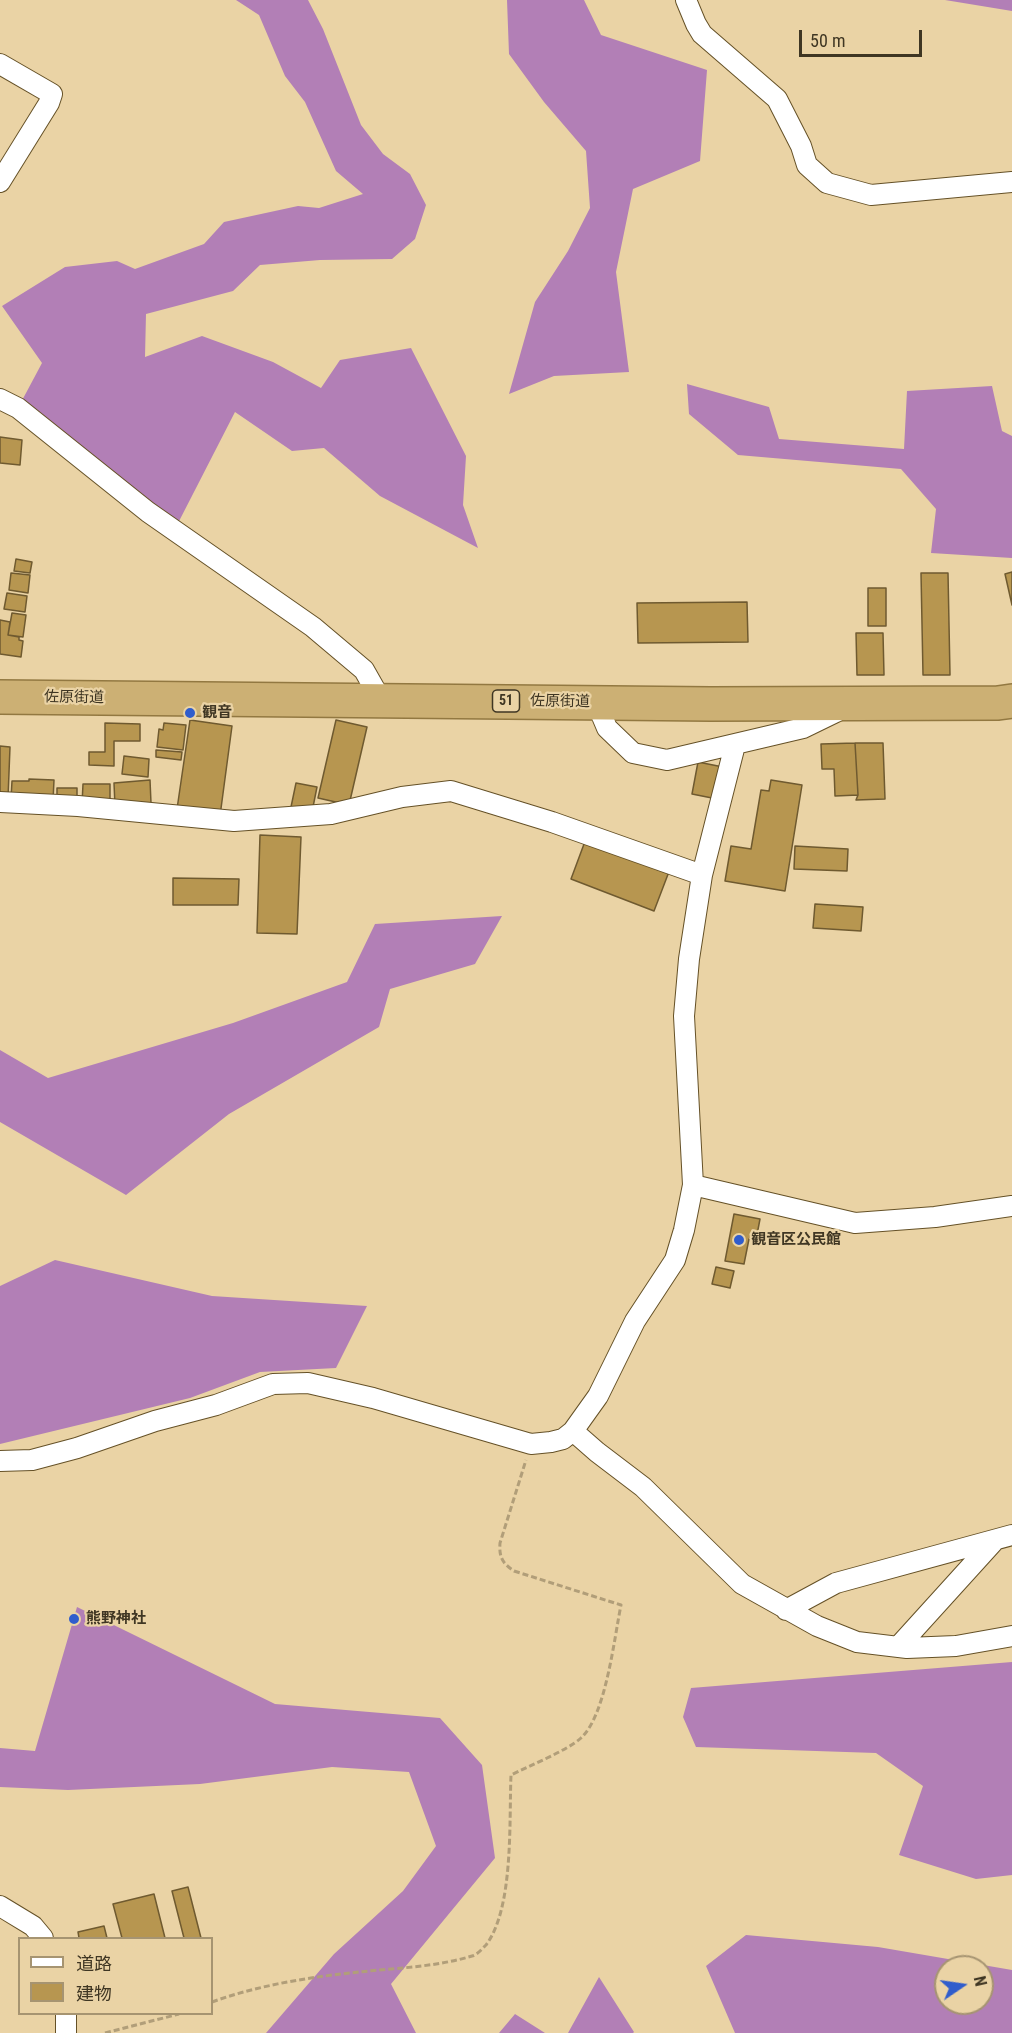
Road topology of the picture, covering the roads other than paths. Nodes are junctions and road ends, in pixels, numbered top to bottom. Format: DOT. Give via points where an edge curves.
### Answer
graph roads {
  1 [pos="686,0"];
  2 [pos="0,64"];
  3 [pos="0,182"];
  4 [pos="1012,182"];
  5 [pos="0,399"];
  6 [pos="0,697"];
  7 [pos="381,700"];
  8 [pos="1012,701"];
  9 [pos="596,702"];
  10 [pos="854,703"];
  11 [pos="735,745"];
  12 [pos="0,802"];
  13 [pos="702,875"];
  14 [pos="693,1185"];
  15 [pos="1012,1206"];
  16 [pos="573,1431"];
  17 [pos="0,1461"];
  18 [pos="1004,1537"];
  19 [pos="786,1610"];
  20 [pos="1012,1636"];
  21 [pos="898,1647"];
  22 [pos="0,1906"];
  23 [pos="42,1937"];
  24 [pos="66,2015"];
  25 [pos="66,2033"];
  1 -- 4 [label="street" via="702,34 777,99 807,165 827,183 871,195"];
  2 -- 3 [label="street" via="52,94"];
  5 -- 7 [label="street" via="18,408 148,512 313,627 364,670"];
  6 -- 7 [label="highway, 佐原街道 / 51"];
  7 -- 9 [label="highway, 佐原街道 / 51"];
  8 -- 10 [label="highway, 佐原街道 / 51"];
  9 -- 10 [label="highway, 佐原街道 / 51"];
  9 -- 11 [label="street" via="607,728 633,753 667,760"];
  10 -- 11 [label="street" via="803,728"];
  11 -- 13 [label="street"];
  12 -- 13 [label="street" via="234,820 331,814 402,797 451,791"];
  13 -- 14 [label="street" via="684,1016"];
  14 -- 15 [label="street" via="855,1223"];
  14 -- 16 [label="street" via="675,1260 635,1321 597,1396"];
  16 -- 17 [label="street" via="557,1441 531,1444 373,1398 308,1383 273,1384 77,1448 32,1460"];
  16 -- 19 [label="street" via="643,1487 742,1584"];
  18 -- 19 [label="street" via="836,1583"];
  18 -- 21 [label="street"];
  19 -- 21 [label="street" via="857,1642"];
  20 -- 21 [label="street" via="956,1646"];
  22 -- 23 [label="street" via="33,1926"];
  24 -- 25 [label="street"];
}
